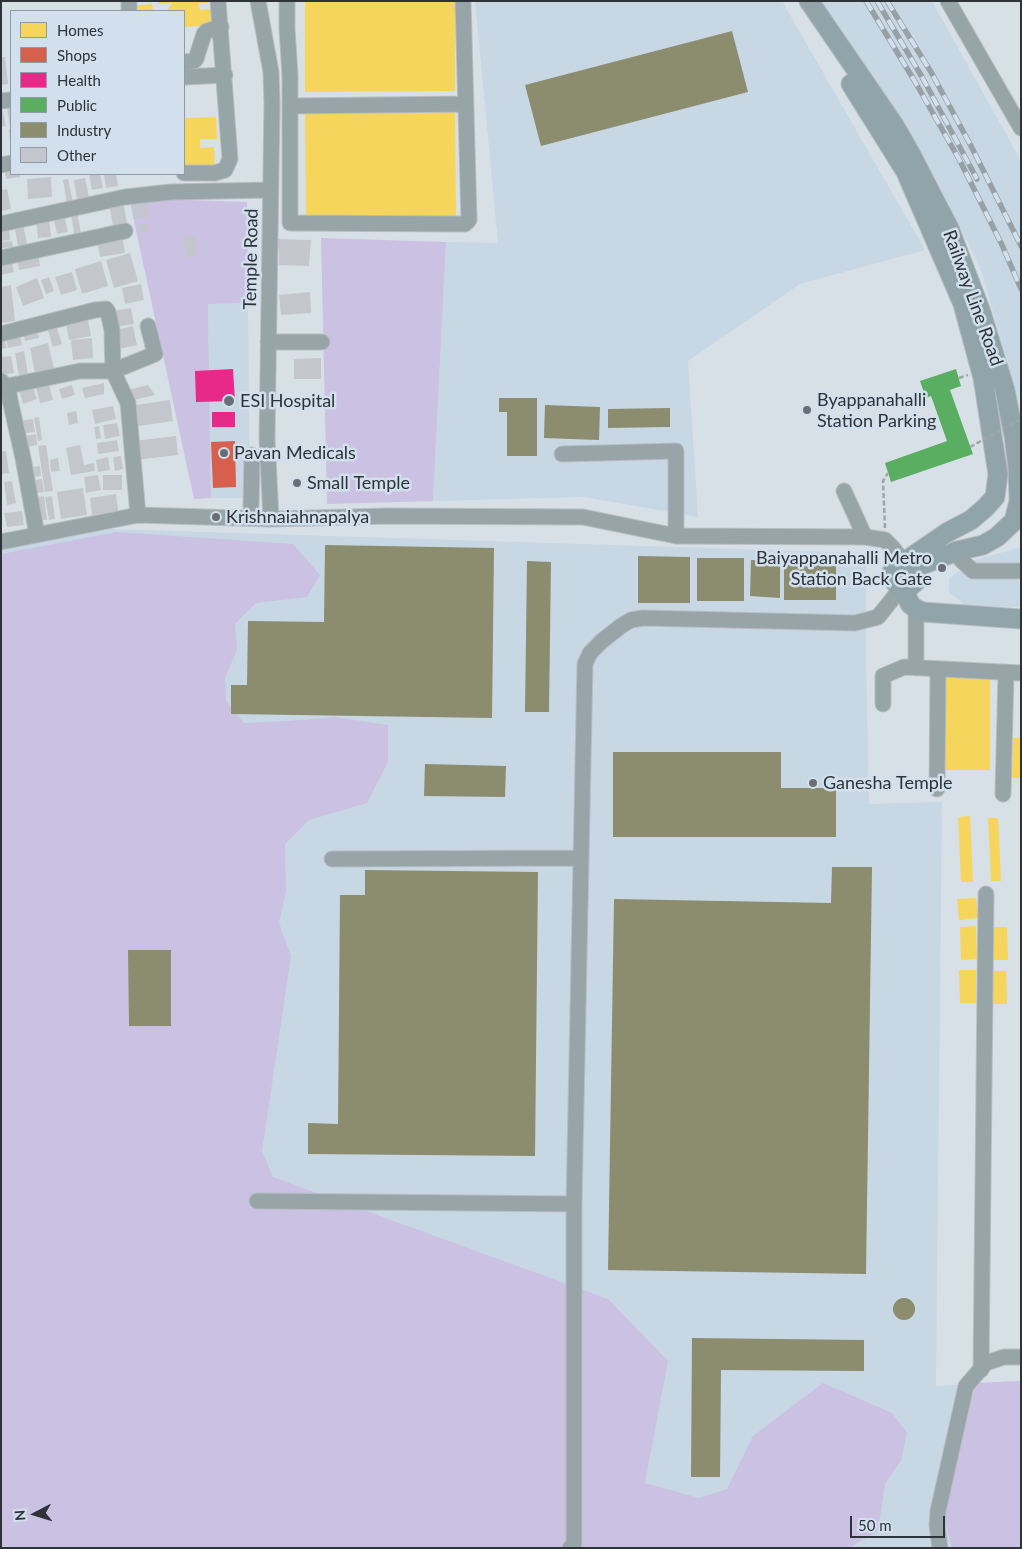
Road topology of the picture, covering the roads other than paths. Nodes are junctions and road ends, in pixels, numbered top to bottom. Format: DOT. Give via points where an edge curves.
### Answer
graph roads {
  1 [pos="218,1"];
  2 [pos="258,1"];
  3 [pos="279,1"];
  4 [pos="288,1"];
  5 [pos="464,1"];
  6 [pos="795,1"];
  7 [pos="809,1"];
  8 [pos="948,1"];
  9 [pos="221,27"];
  10 [pos="287,29"];
  11 [pos="185,62"];
  12 [pos="225,75"];
  13 [pos="290,75"];
  14 [pos="271,76"];
  15 [pos="185,77"];
  16 [pos="465,104"];
  17 [pos="290,106"];
  18 [pos="1021,128"];
  19 [pos="185,173"];
  20 [pos="270,190"];
  21 [pos="1,224"];
  22 [pos="125,230"];
  23 [pos="1,258"];
  24 [pos="148,326"];
  25 [pos="1,334"];
  26 [pos="268,342"];
  27 [pos="322,342"];
  28 [pos="113,371"];
  29 [pos="5,383"];
  30 [pos="562,454"];
  31 [pos="252,455"];
  32 [pos="844,491"];
  33 [pos="251,507"];
  34 [pos="224,508"];
  35 [pos="271,513"];
  36 [pos="138,515"];
  37 [pos="37,535"];
  38 [pos="676,536"];
  39 [pos="865,537"];
  40 [pos="1,542"];
  41 [pos="957,551"];
  42 [pos="909,562"];
  43 [pos="1021,571"];
  44 [pos="904,587"];
  45 [pos="916,609"];
  46 [pos="1021,619"];
  47 [pos="916,668"];
  48 [pos="938,669"];
  49 [pos="1013,673"];
  50 [pos="883,704"];
  51 [pos="937,789"];
  52 [pos="1003,794"];
  53 [pos="332,858"];
  54 [pos="581,858"];
  55 [pos="986,894"];
  56 [pos="257,1201"];
  57 [pos="574,1204"];
  58 [pos="1021,1357"];
  59 [pos="980,1370"];
  60 [pos="570,1548"];
  61 [pos="940,1548"];
  1 -- 9 [label="street"];
  2 -- 14 [label="street, Temple Road"];
  3 -- 10 [label="street" via="280,18"];
  4 -- 10 [label="street"];
  5 -- 16 [label="street"];
  6 -- 42 [label="main road, Railway Line Road" via="833,54 906,172 963,304 983,378 998,474 995,496 971,520 948,532"];
  7 -- 41 [label="main road, Railway Line Road" via="894,125 949,228 981,312 1005,390 1018,467 1019,501 1014,521 983,545"];
  8 -- 18 [label="street"];
  9 -- 11 [label="street" via="207,31 196,59"];
  9 -- 12 [label="street"];
  10 -- 13 [label="street"];
  12 -- 15 [label="street"];
  12 -- 19 [label="street" via="230,159 225,170"];
  13 -- 14 [label="street" via="287,79"];
  13 -- 17 [label="street"];
  14 -- 20 [label="street, Temple Road"];
  16 -- 17 [label="street"];
  16 -- 17 [label="street" via="469,220 465,224 290,223"];
  20 -- 21 [label="street" via="171,192 125,197"];
  20 -- 26 [label="street, Temple Road"];
  22 -- 23 [label="street"];
  24 -- 28 [label="street" via="155,354"];
  25 -- 28 [label="street" via="106,309 112,330"];
  26 -- 27 [label="street"];
  26 -- 35 [label="street, Temple Road" via="267,438"];
  28 -- 29 [label="street" via="80,371"];
  28 -- 36 [label="street" via="128,403"];
  29 -- 37 [label="street"];
  30 -- 38 [label="street" via="676,451"];
  31 -- 33 [label="street"];
  32 -- 39 [label="street"];
  33 -- 34 [label="street"];
  33 -- 35 [label="street"];
  35 -- 36 [label="street"];
  35 -- 38 [label="street" via="583,517"];
  36 -- 37 [label="street"];
  37 -- 40 [label="street"];
  38 -- 39 [label="street"];
  39 -- 42 [label="street" via="885,540"];
  41 -- 42 [label="main road, Railway Line Road"];
  41 -- 43 [label="street" via="973,572"];
  42 -- 44 [label="main road" via="918,572 917,580"];
  44 -- 45 [label="main road" via="910,604"];
  44 -- 54 [label="street" via="878,617 855,623 643,618 631,620 602,641 590,653 585,664"];
  45 -- 46 [label="main road"];
  45 -- 47 [label="street"];
  47 -- 48 [label="street"];
  47 -- 50 [label="street" via="904,667 883,676"];
  48 -- 49 [label="street"];
  48 -- 51 [label="street"];
  49 -- 52 [label="street"];
  53 -- 54 [label="street"];
  54 -- 57 [label="street"];
  55 -- 59 [label="street"];
  56 -- 57 [label="street"];
  57 -- 60 [label="street" via="574,1544"];
  58 -- 59 [label="street" via="1004,1357 986,1363"];
  59 -- 61 [label="street" via="966,1386 940,1502 937,1525"];
}
